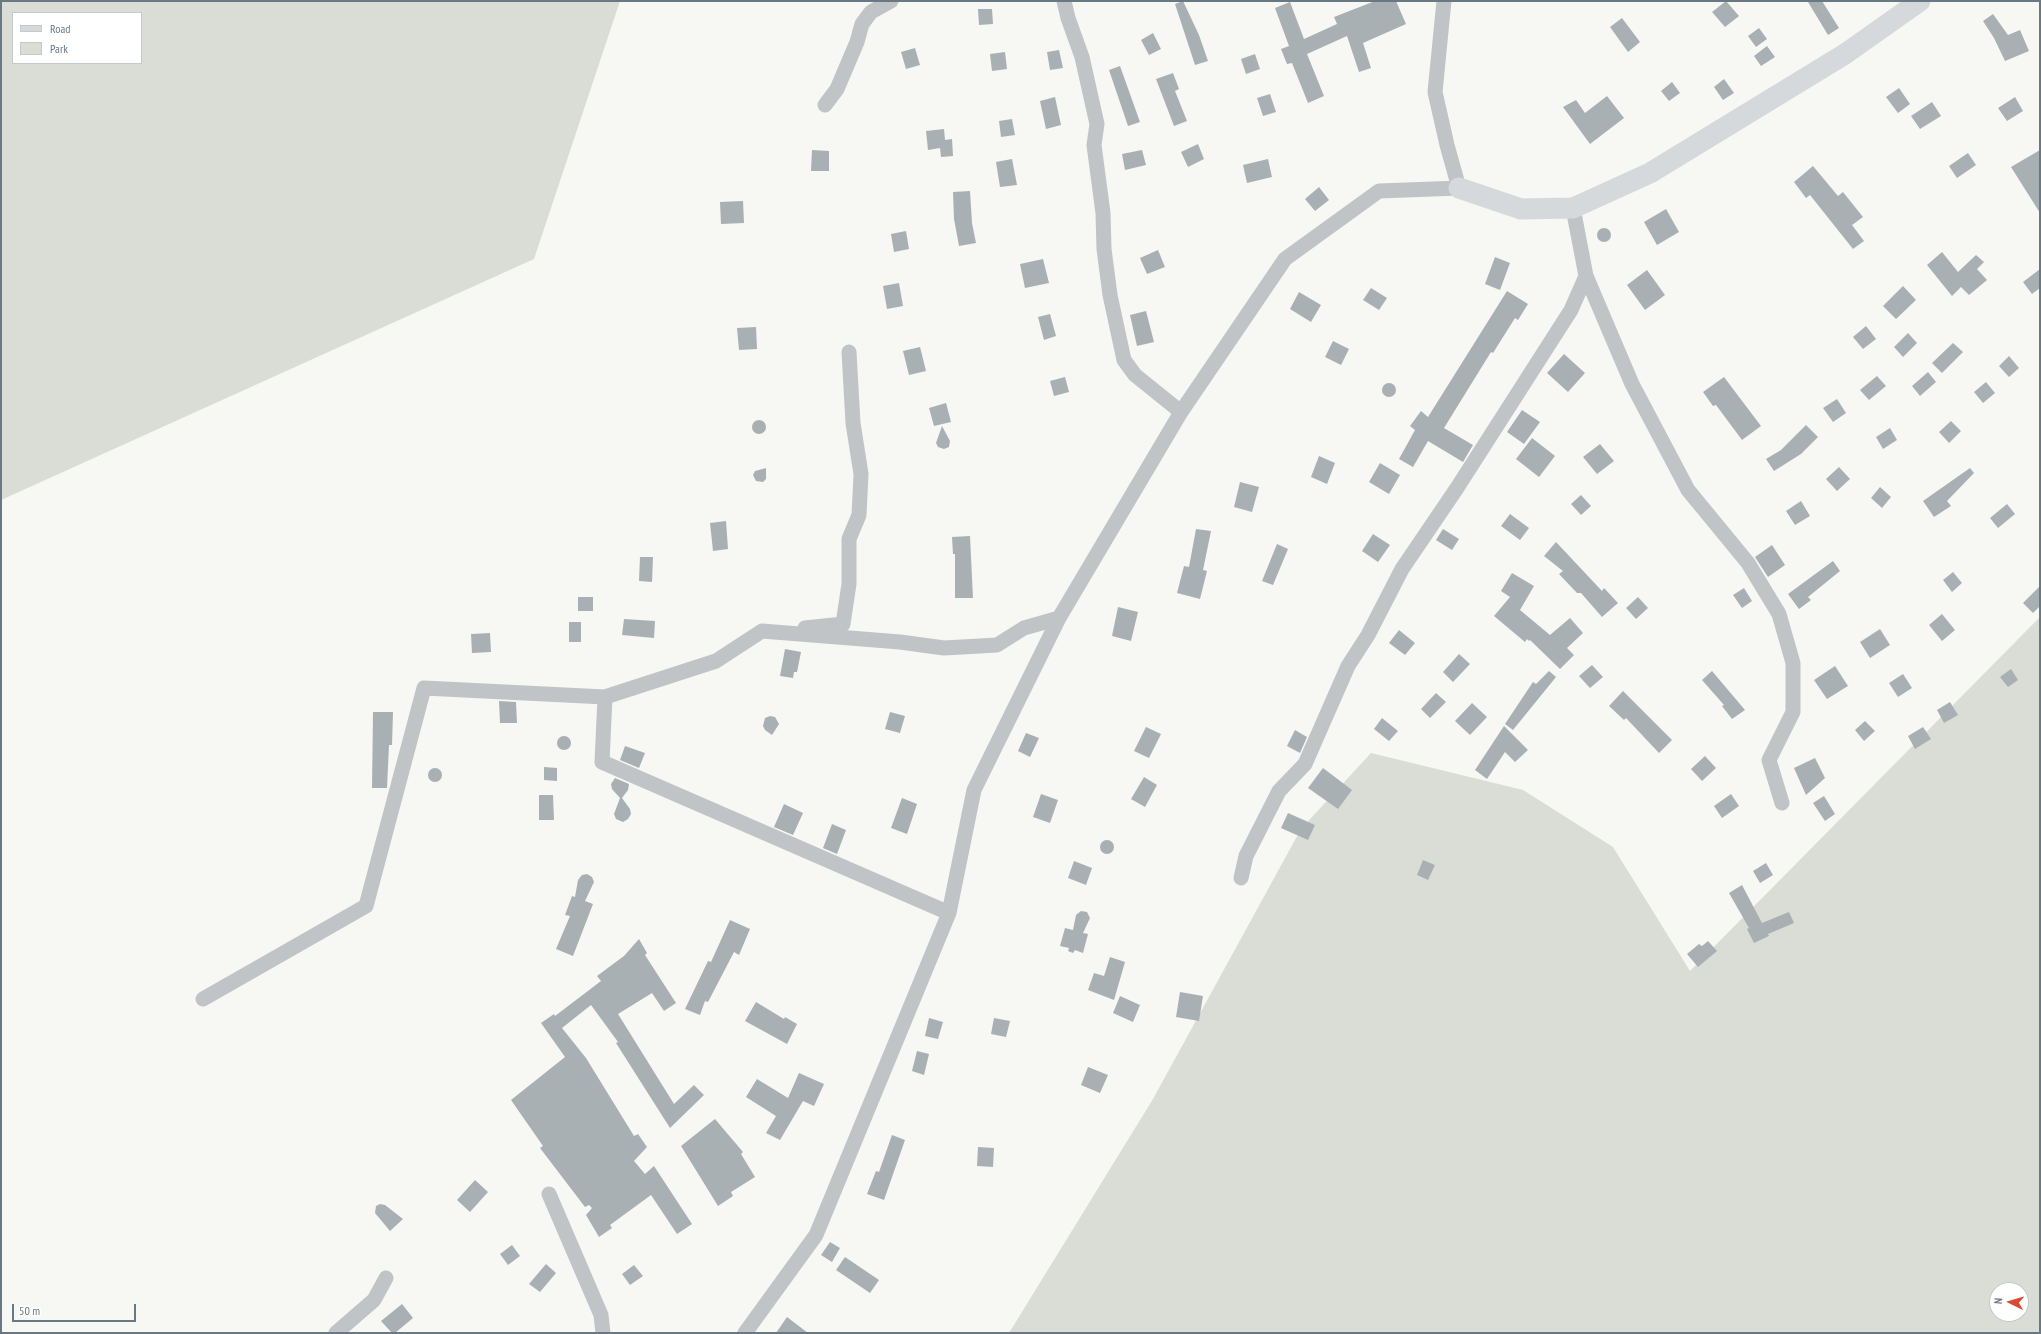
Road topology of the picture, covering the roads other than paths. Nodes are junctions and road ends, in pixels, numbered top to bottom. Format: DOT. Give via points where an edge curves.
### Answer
graph roads {
  1 [pos="891,1"];
  2 [pos="1064,1"];
  3 [pos="1444,1"];
  4 [pos="1920,1"];
  5 [pos="825,105"];
  6 [pos="1459,188"];
  7 [pos="1573,208"];
  8 [pos="1586,276"];
  9 [pos="849,352"];
  10 [pos="1181,412"];
  11 [pos="1059,618"];
  12 [pos="762,631"];
  13 [pos="606,697"];
  14 [pos="1782,803"];
  15 [pos="1241,878"];
  16 [pos="949,914"];
  17 [pos="203,998"];
  18 [pos="549,1194"];
  19 [pos="386,1278"];
  20 [pos="336,1333"];
  21 [pos="603,1333"];
  22 [pos="745,1333"];
  1 -- 5 [label="street" via="871,12 862,24 856,47 837,89"];
  2 -- 10 [label="street" via="1082,57 1097,124 1094,145 1101,187 1105,255 1110,295 1124,360 1135,374"];
  3 -- 6 [label="street" via="1435,92"];
  4 -- 7 [label="main road" via="1845,54 1650,173"];
  6 -- 7 [label="main road" via="1521,210"];
  6 -- 10 [label="street" via="1379,191 1285,259"];
  7 -- 8 [label="street"];
  8 -- 14 [label="street" via="1632,384 1688,490 1748,563 1778,614 1793,663 1793,712 1769,760"];
  8 -- 15 [label="street" via="1571,310 1402,569 1368,635 1348,666 1305,764 1279,791 1246,856"];
  9 -- 12 [label="street" via="853,422 861,474 859,515 849,539 849,584 843,624"];
  10 -- 11 [label="street"];
  11 -- 12 [label="street" via="1024,628 996,645 944,648"];
  11 -- 16 [label="street" via="974,790"];
  12 -- 13 [label="street" via="716,661"];
  13 -- 16 [label="street" via="602,762"];
  13 -- 17 [label="street" via="424,688 366,906"];
  16 -- 22 [label="street" via="816,1235"];
  18 -- 21 [label="street" via="600,1315"];
  19 -- 20 [label="street" via="374,1300"];
}
